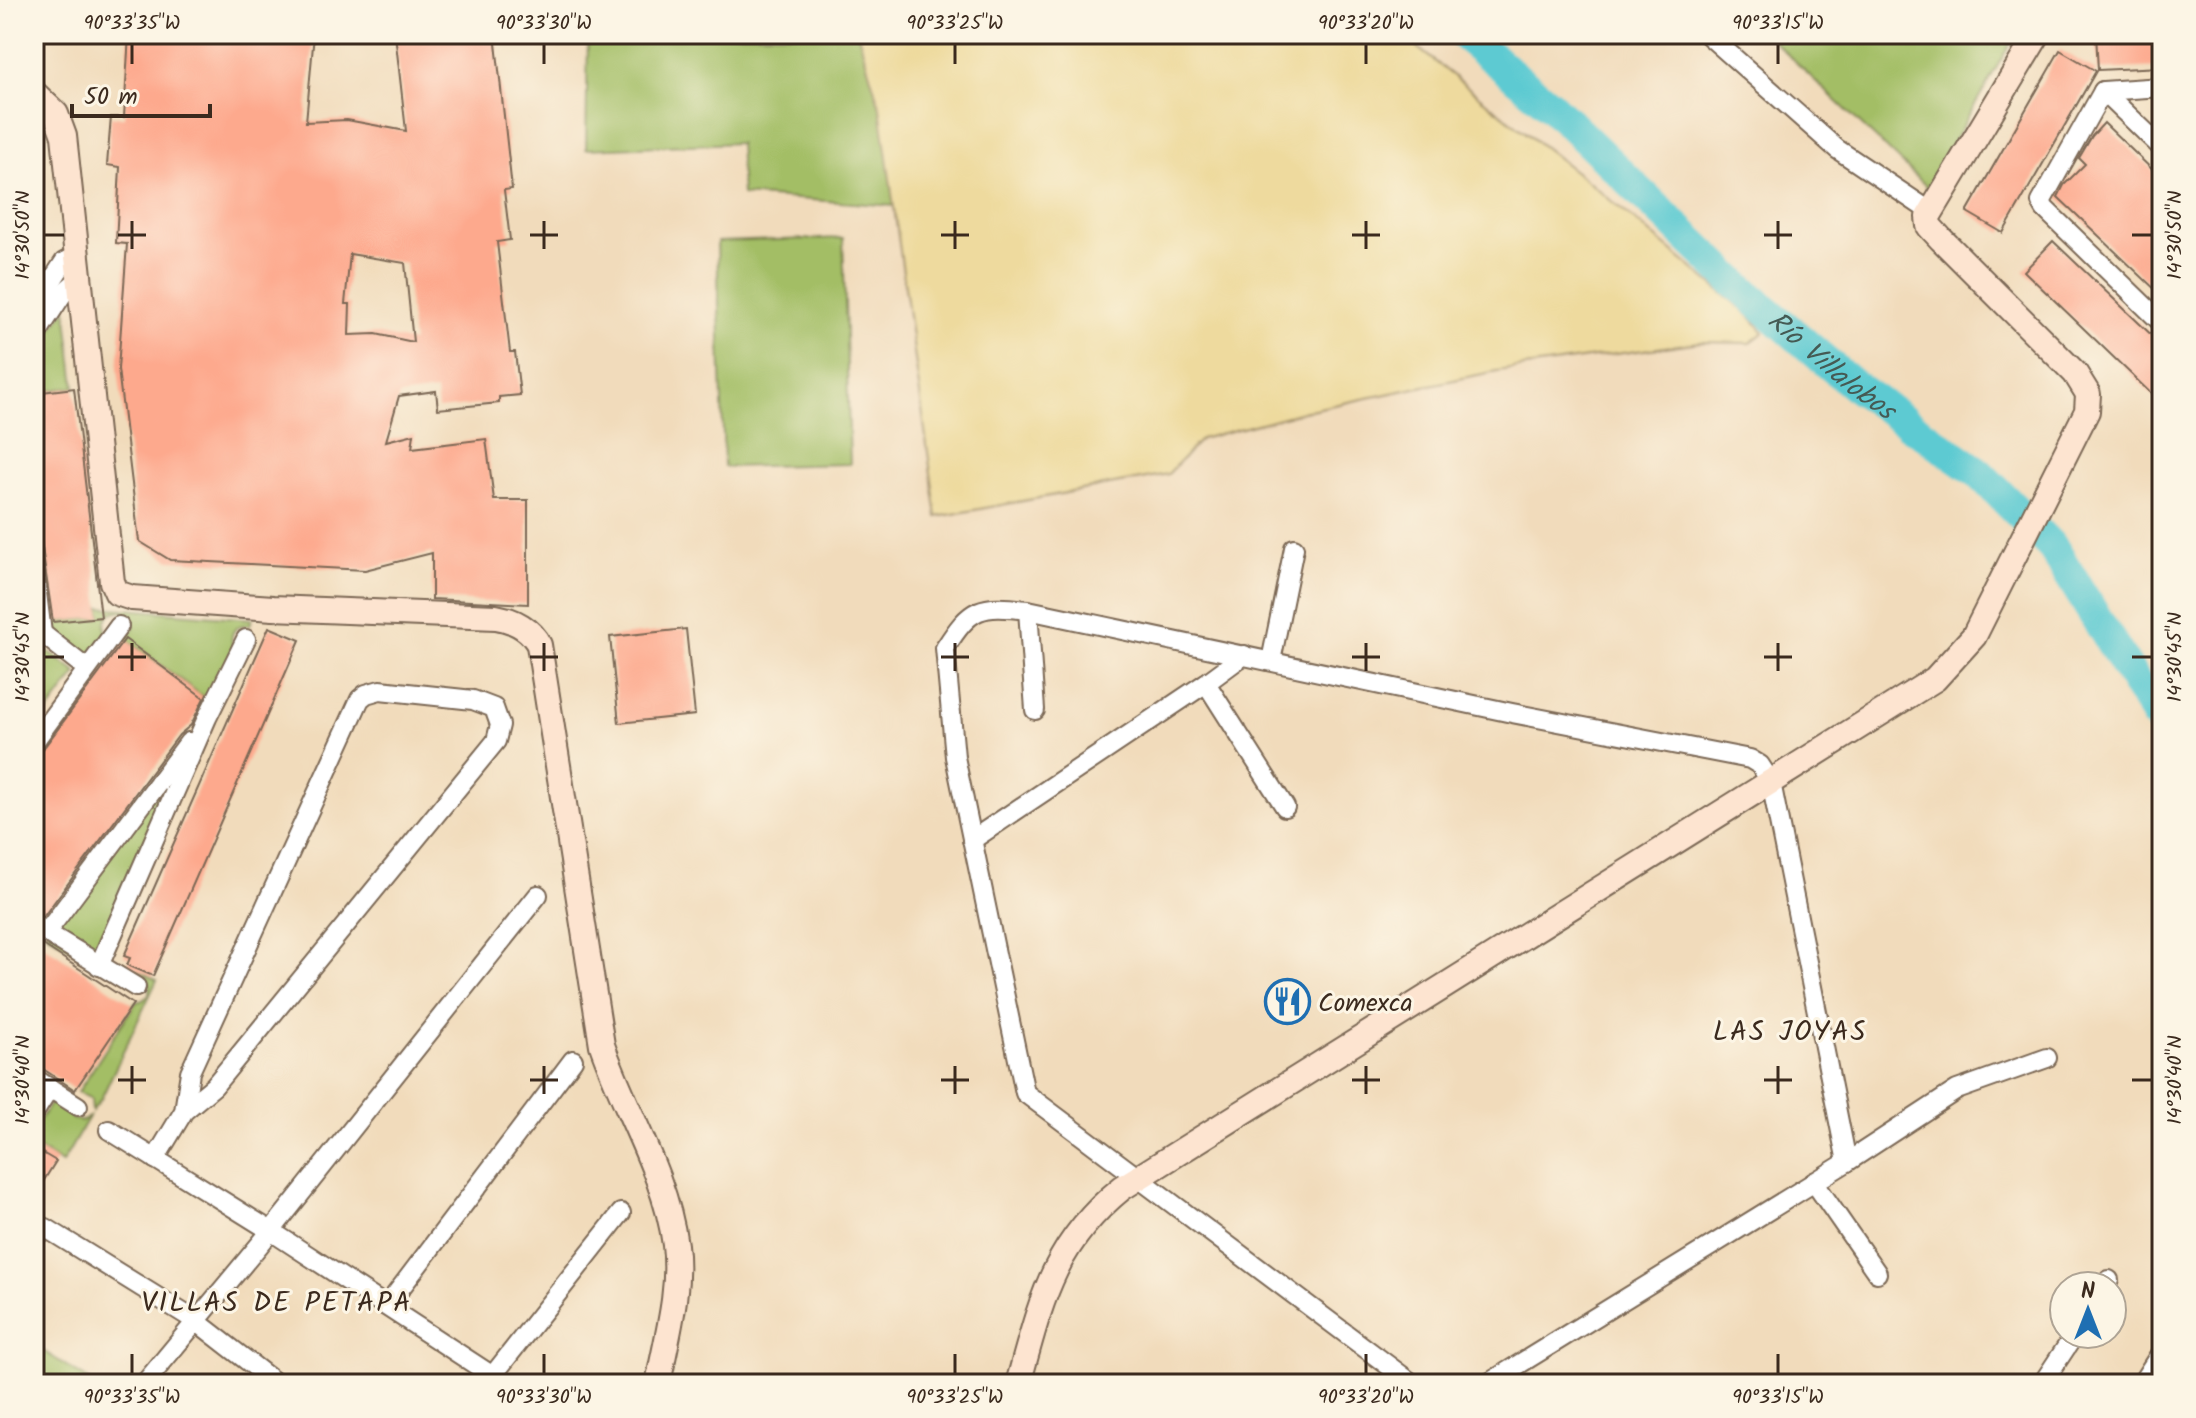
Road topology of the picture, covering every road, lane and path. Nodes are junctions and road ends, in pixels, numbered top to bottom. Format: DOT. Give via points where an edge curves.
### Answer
graph roads {
  1 [pos="1707,34"];
  2 [pos="2038,34"];
  3 [pos="2162,87"];
  4 [pos="2103,91"];
  5 [pos="36,95"];
  6 [pos="2162,148"];
  7 [pos="1931,212"];
  8 [pos="78,267"];
  9 [pos="34,308"];
  10 [pos="2162,323"];
  11 [pos="34,338"];
  12 [pos="1294,548"];
  13 [pos="34,569"];
  14 [pos="1028,610"];
  15 [pos="119,626"];
  16 [pos="38,630"];
  17 [pos="246,639"];
  18 [pos="1244,655"];
  19 [pos="1271,661"];
  20 [pos="87,669"];
  21 [pos="1206,683"];
  22 [pos="1035,710"];
  23 [pos="207,718"];
  24 [pos="34,742"];
  25 [pos="1771,782"];
  26 [pos="1285,807"];
  27 [pos="972,840"];
  28 [pos="538,895"];
  29 [pos="40,929"];
  30 [pos="99,966"];
  31 [pos="136,987"];
  32 [pos="2047,1058"];
  33 [pos="573,1060"];
  34 [pos="42,1083"];
  35 [pos="78,1106"];
  36 [pos="184,1111"];
  37 [pos="34,1113"];
  38 [pos="109,1130"];
  39 [pos="155,1159"];
  40 [pos="1847,1162"];
  41 [pos="1138,1176"];
  42 [pos="1814,1182"];
  43 [pos="621,1213"];
  44 [pos="46,1228"];
  45 [pos="271,1231"];
  46 [pos="1877,1273"];
  47 [pos="387,1306"];
  48 [pos="196,1321"];
  49 [pos="2064,1350"];
  50 [pos="2162,1351"];
  51 [pos="494,1381"];
  52 [pos="144,1384"];
  53 [pos="277,1384"];
  54 [pos="658,1384"];
  55 [pos="1018,1384"];
  56 [pos="1413,1384"];
  57 [pos="1487,1384"];
  58 [pos="2042,1384"];
  59 [pos="2141,1384"];
  1 -- 7 [label="street" via="1837,149"];
  2 -- 7 [label="main road"];
  3 -- 4 [label="street"];
  4 -- 6 [label="street"];
  4 -- 10 [label="street" via="2041,202"];
  5 -- 8 [label="main road" via="56,114 64,136"];
  7 -- 25 [label="main road" via="1928,221 1935,232 2075,373 2088,394 2087,411 1974,636 1935,679"];
  8 -- 9 [label="street" via="64,262"];
  8 -- 11 [label="street"];
  8 -- 54 [label="main road" via="112,582 119,595 273,608 496,617 516,624 539,645 602,1045 659,1185 675,1245 676,1273"];
  12 -- 19 [label="street"];
  13 -- 16 [label="street"];
  14 -- 18 [label="street"];
  14 -- 22 [label="street"];
  14 -- 27 [label="street" via="998,606 971,613 945,648 955,757"];
  15 -- 20 [label="street"];
  16 -- 20 [label="street"];
  17 -- 23 [label="street"];
  18 -- 19 [label="street"];
  18 -- 21 [label="street"];
  19 -- 25 [label="street" via="1750,759"];
  20 -- 24 [label="street"];
  21 -- 26 [label="street"];
  21 -- 27 [label="street"];
  23 -- 29 [label="street"];
  23 -- 30 [label="street"];
  25 -- 40 [label="street"];
  25 -- 41 [label="main road"];
  27 -- 41 [label="street" via="1025,1093"];
  28 -- 45 [label="street"];
  29 -- 30 [label="street"];
  30 -- 31 [label="street"];
  32 -- 40 [label="street" via="1957,1090"];
  33 -- 47 [label="street"];
  34 -- 35 [label="street"];
  34 -- 37 [label="street"];
  36 -- 36 [label="street" via="190,1072 360,699 380,690 473,700 494,708 500,725 496,741 214,1086"];
  36 -- 39 [label="street"];
  38 -- 39 [label="street"];
  39 -- 45 [label="street"];
  40 -- 42 [label="street"];
  41 -- 55 [label="main road" via="1102,1204 1059,1259 1044,1291"];
  41 -- 56 [label="street"];
  42 -- 46 [label="street"];
  42 -- 57 [label="street"];
  43 -- 51 [label="street"];
  44 -- 48 [label="street"];
  45 -- 47 [label="street"];
  45 -- 48 [label="street"];
  47 -- 51 [label="street"];
  48 -- 52 [label="street"];
  48 -- 53 [label="street"];
  49 -- 58 [label="street"];
  50 -- 59 [label="street"];
}
